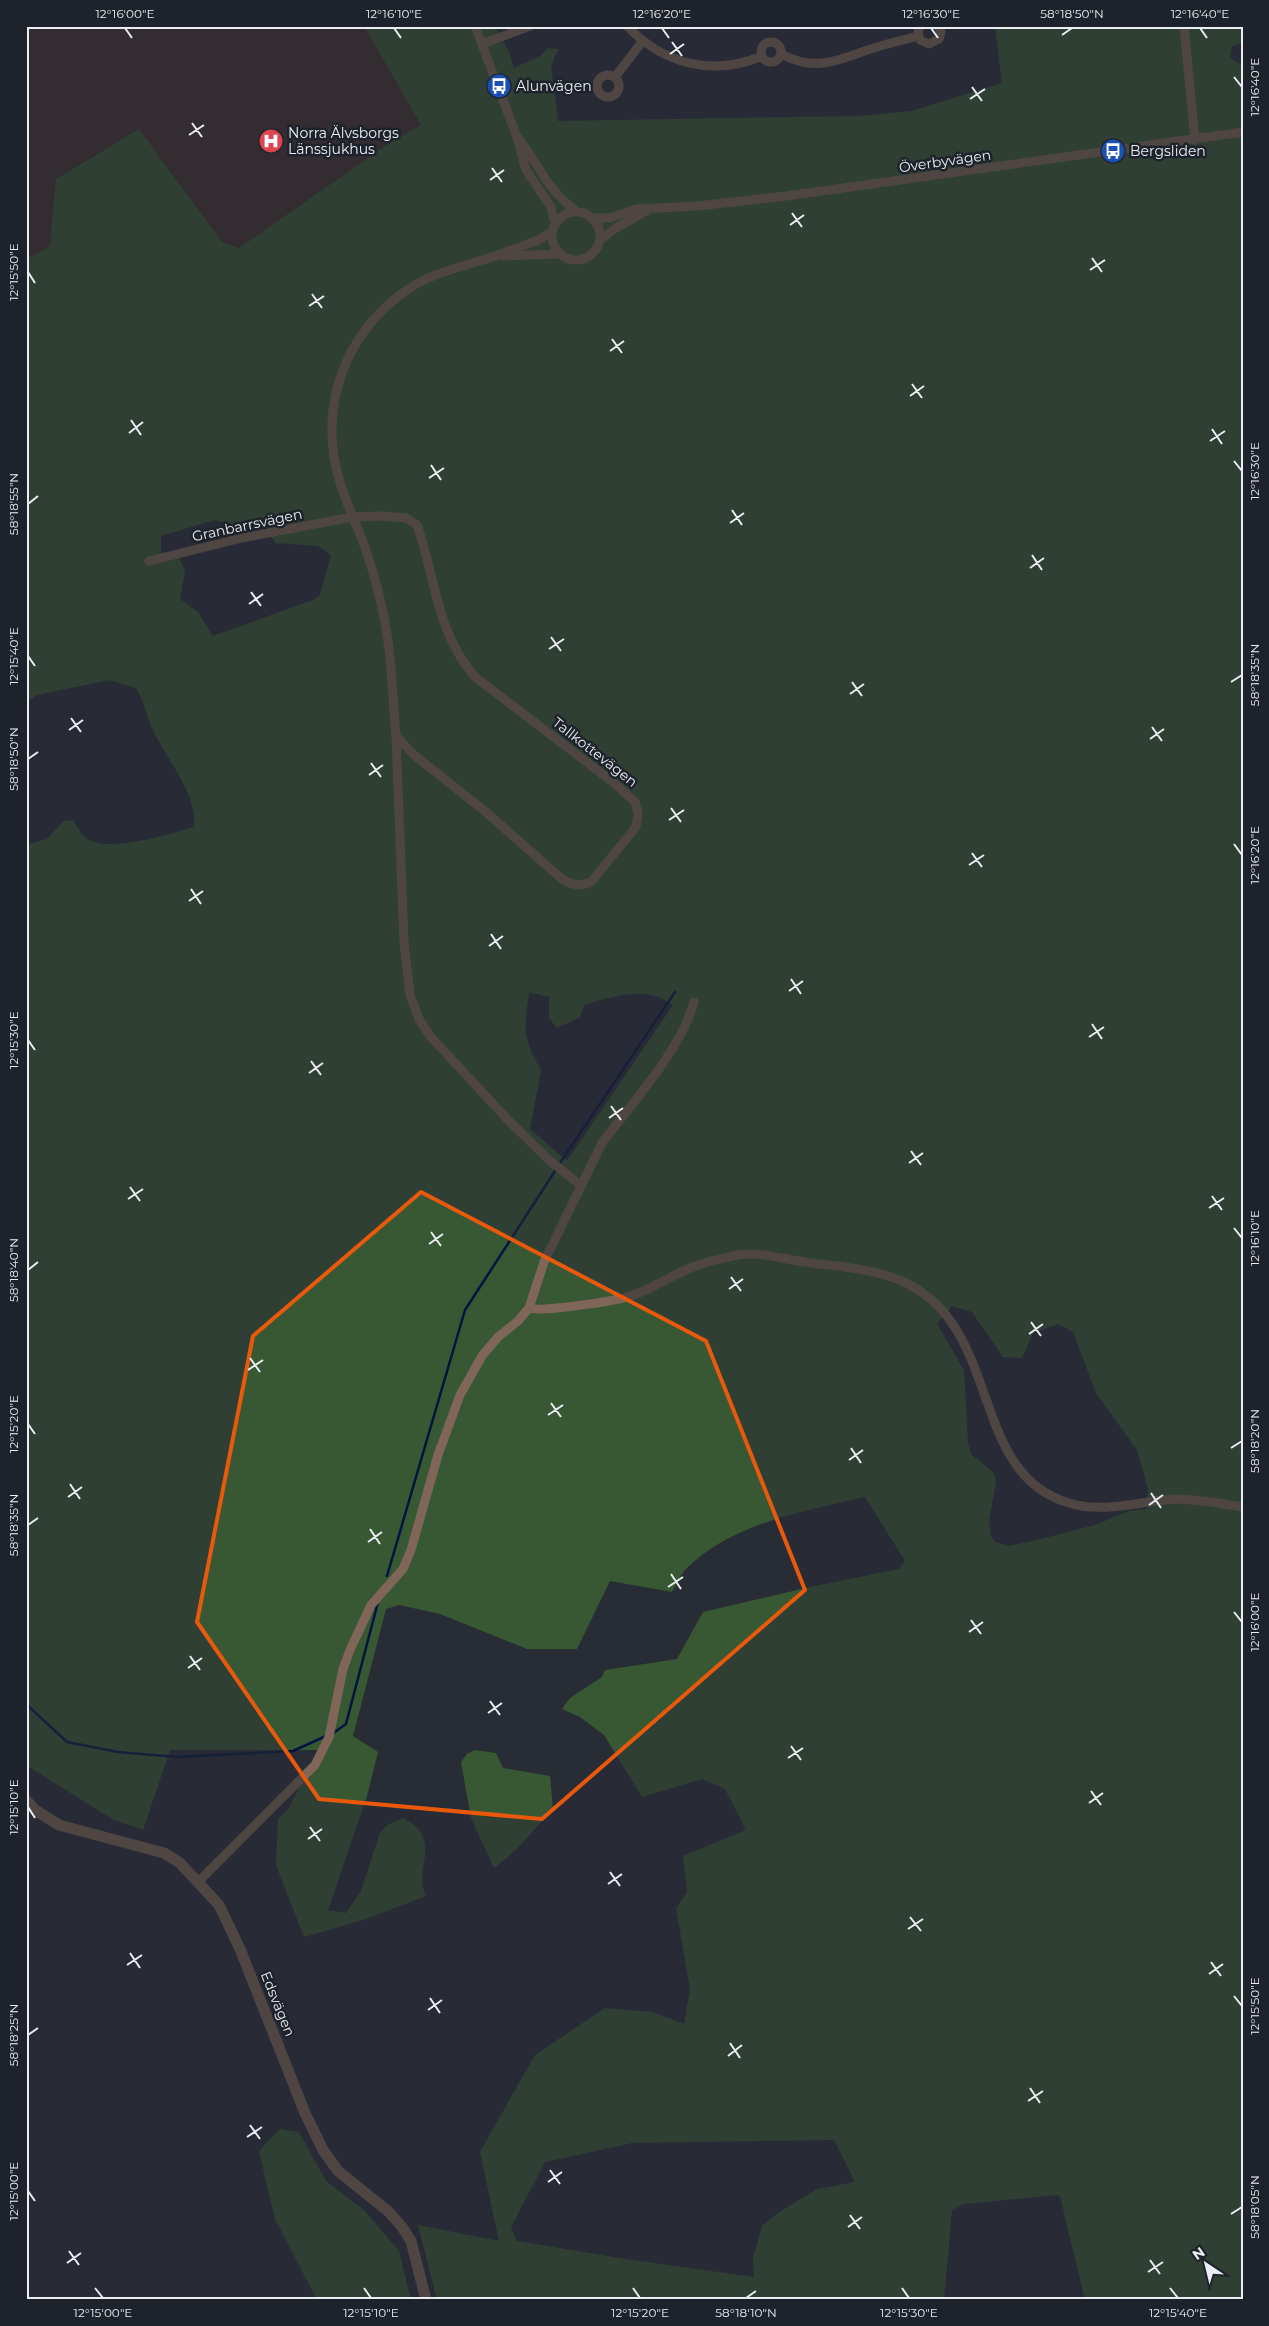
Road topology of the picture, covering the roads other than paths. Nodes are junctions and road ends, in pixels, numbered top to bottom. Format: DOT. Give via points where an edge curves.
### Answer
graph roads {
  1 [pos="475,26"];
  2 [pos="530,26"];
  3 [pos="627,26"];
  4 [pos="920,26"];
  5 [pos="938,26"];
  6 [pos="1184,26"];
  7 [pos="918,36"];
  8 [pos="642,42"];
  9 [pos="482,44"];
  10 [pos="781,54"];
  11 [pos="762,56"];
  12 [pos="615,77"];
  13 [pos="1243,132"];
  14 [pos="517,137"];
  15 [pos="1195,140"];
  16 [pos="651,209"];
  17 [pos="576,211"];
  18 [pos="594,218"];
  19 [pos="554,228"];
  20 [pos="600,240"];
  21 [pos="561,254"];
  22 [pos="493,257"];
  23 [pos="352,517"];
  24 [pos="149,561"];
  25 [pos="398,739"];
  26 [pos="694,1002"];
  27 [pos="580,1185"];
  28 [pos="529,1308"];
  29 [pos="1243,1507"];
  30 [pos="26,1800"];
  31 [pos="199,1881"];
  32 [pos="426,2300"];
  1 -- 9 [label="street"];
  2 -- 9 [label="street"];
  3 -- 8 [label="street"];
  4 -- 7 [label="street"];
  5 -- 7 [label="street" via="940,36 936,42 926,44"];
  6 -- 15 [label="street"];
  7 -- 10 [label="street" via="827,64 801,62"];
  8 -- 11 [label="street" via="686,64 742,63"];
  8 -- 12 [label="street"];
  9 -- 14 [label="street"];
  10 -- 11 [label="street" via="772,62"];
  10 -- 11 [label="street" via="778,45 768,43 762,49"];
  13 -- 15 [label="street, Överbyvägen"];
  14 -- 17 [label="street" via="549,187"];
  14 -- 19 [label="street" via="526,170 551,207"];
  15 -- 16 [label="street, Överbyvägen" via="786,196"];
  16 -- 18 [label="street, Överbyvägen"];
  16 -- 20 [label="street, Överbyvägen" via="633,217"];
  17 -- 18 [label="street"];
  17 -- 19 [label="street" via="562,216"];
  18 -- 20 [label="street" via="600,228"];
  19 -- 21 [label="street" via="555,247"];
  19 -- 22 [label="street" via="538,240"];
  20 -- 21 [label="street" via="596,250 582,259 571,259"];
  21 -- 22 [label="street"];
  22 -- 23 [label="street" via="439,274 409,288 367,325 354,346 339,376 331,427 334,458"];
  23 -- 24 [label="street, Granbarrsvägen" via="242,538"];
  23 -- 25 [label="street" via="367,554 382,609 392,663"];
  23 -- 25 [label="street, Tallkottevägen" via="406,518 417,526 442,620 454,650 464,664 475,677 614,782 635,802 638,813 636,827 591,882 574,885 562,879"];
  25 -- 27 [label="street" via="404,942 410,995 419,1019 430,1036 509,1121 555,1166"];
  26 -- 27 [label="street" via="672,1047 602,1143"];
  27 -- 28 [label="street" via="544,1262"];
  28 -- 29 [label="street" via="575,1306 632,1295 690,1268 745,1254 885,1274 917,1290 956,1327 971,1355 1006,1451 1015,1466 1040,1489 1070,1504 1089,1507 1176,1499"];
  28 -- 31 [label="street" via="482,1356 460,1395 403,1569 371,1605 343,1668 322,1756"];
  30 -- 31 [label="street, Edsvägen" via="35,1810 59,1825 164,1853"];
  31 -- 32 [label="street, Edsvägen" via="219,1906 240,1948 322,2150 338,2171 390,2212 402,2227 411,2242"];
}
